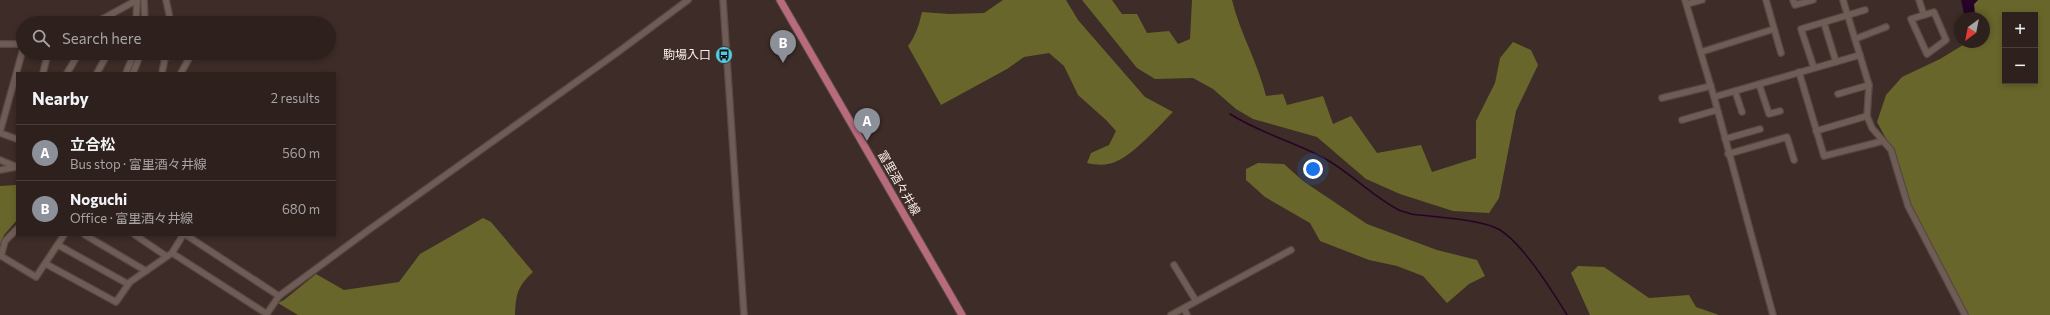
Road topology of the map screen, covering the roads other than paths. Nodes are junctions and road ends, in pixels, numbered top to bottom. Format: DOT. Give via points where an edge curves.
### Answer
graph roads {
  1 [pos="144,0"];
  2 [pos="166,0"];
  3 [pos="688,0"];
  4 [pos="723,0"];
  5 [pos="780,0"];
  6 [pos="1702,0"];
  7 [pos="1766,0"];
  8 [pos="1793,0"];
  9 [pos="1813,0"];
  10 [pos="1843,0"];
  11 [pos="1920,0"];
  12 [pos="1686,2"];
  13 [pos="1866,10"];
  14 [pos="112,14"];
  15 [pos="1924,15"];
  16 [pos="108,16"];
  17 [pos="136,16"];
  18 [pos="145,16"];
  19 [pos="169,16"];
  20 [pos="1847,16"];
  21 [pos="1824,23"];
  22 [pos="1886,27"];
  23 [pos="1774,29"];
  24 [pos="1855,39"];
  25 [pos="0,44"];
  26 [pos="16,44"];
  27 [pos="1701,52"];
  28 [pos="1781,53"];
  29 [pos="1860,55"];
  30 [pos="20,60"];
  31 [pos="46,60"];
  32 [pos="75,60"];
  33 [pos="104,60"];
  34 [pos="131,60"];
  35 [pos="138,60"];
  36 [pos="165,60"];
  37 [pos="188,60"];
  38 [pos="1836,62"];
  39 [pos="1814,68"];
  40 [pos="17,72"];
  41 [pos="43,72"];
  42 [pos="68,72"];
  43 [pos="98,72"];
  44 [pos="126,72"];
  45 [pos="133,72"];
  46 [pos="163,72"];
  47 [pos="182,72"];
  48 [pos="1799,72"];
  49 [pos="16,75"];
  50 [pos="1759,84"];
  51 [pos="1869,85"];
  52 [pos="1711,86"];
  53 [pos="1735,91"];
  54 [pos="1838,94"];
  55 [pos="1714,97"];
  56 [pos="1662,98"];
  57 [pos="1717,110"];
  58 [pos="1780,111"];
  59 [pos="1742,112"];
  60 [pos="1867,116"];
  61 [pos="1682,120"];
  62 [pos="1760,129"];
  63 [pos="1816,131"];
  64 [pos="0,133"];
  65 [pos="16,139"];
  66 [pos="1725,139"];
  67 [pos="1883,141"];
  68 [pos="1728,154"];
  69 [pos="0,160"];
  70 [pos="1794,160"];
  71 [pos="16,166"];
  72 [pos="16,166"];
  73 [pos="0,170"];
  74 [pos="16,230"];
  75 [pos="63,236"];
  76 [pos="87,236"];
  77 [pos="136,236"];
  78 [pos="183,236"];
  79 [pos="186,236"];
  80 [pos="58,244"];
  81 [pos="1291,250"];
  82 [pos="172,253"];
  83 [pos="166,256"];
  84 [pos="46,264"];
  85 [pos="1174,265"];
  86 [pos="146,271"];
  87 [pos="128,284"];
  88 [pos="279,296"];
  89 [pos="1196,300"];
  90 [pos="1184,308"];
  91 [pos="266,314"];
  92 [pos="744,315"];
  93 [pos="962,315"];
  94 [pos="1171,315"];
  95 [pos="1187,315"];
  96 [pos="1773,315"];
  97 [pos="1965,315"];
  1 -- 18 [label="street"];
  2 -- 19 [label="street"];
  3 -- 88 [label="street"];
  4 -- 92 [label="street"];
  5 -- 93 [label="main road, 富里酒々井線"];
  6 -- 12 [label="street"];
  7 -- 23 [label="street"];
  8 -- 9 [label="street" via="1795,5"];
  10 -- 20 [label="street"];
  11 -- 15 [label="street"];
  12 -- 27 [label="street"];
  13 -- 20 [label="street"];
  14 -- 16 [label="street"];
  14 -- 17 [label="street" via="137,0"];
  15 -- 15 [label="street" via="1911,19 1927,54 1946,40 1934,12"];
  20 -- 21 [label="street"];
  20 -- 24 [label="street"];
  21 -- 38 [label="street"];
  21 -- 39 [label="street" via="1802,30"];
  22 -- 24 [label="street"];
  23 -- 27 [label="street"];
  23 -- 28 [label="street"];
  24 -- 29 [label="street"];
  25 -- 26 [label="street"];
  27 -- 52 [label="street"];
  29 -- 38 [label="street"];
  29 -- 51 [label="street"];
  30 -- 40 [label="street"];
  31 -- 41 [label="street"];
  32 -- 42 [label="street"];
  33 -- 43 [label="street"];
  34 -- 44 [label="street"];
  35 -- 45 [label="street"];
  36 -- 46 [label="street"];
  37 -- 47 [label="street"];
  38 -- 39 [label="street"];
  39 -- 48 [label="street"];
  48 -- 50 [label="street"];
  48 -- 63 [label="street"];
  49 -- 64 [label="street"];
  50 -- 53 [label="street"];
  50 -- 58 [label="street" via="1769,114"];
  51 -- 54 [label="street"];
  51 -- 60 [label="street"];
  52 -- 55 [label="street"];
  52 -- 56 [label="street"];
  53 -- 55 [label="street"];
  53 -- 59 [label="street"];
  55 -- 57 [label="street"];
  57 -- 61 [label="street"];
  57 -- 66 [label="street"];
  60 -- 63 [label="street"];
  60 -- 67 [label="street" via="1872,128"];
  62 -- 66 [label="street"];
  63 -- 67 [label="street" via="1824,156"];
  64 -- 65 [label="street"];
  66 -- 68 [label="street"];
  67 -- 97 [label="street" via="1891,150 1908,206"];
  68 -- 70 [label="street" via="1787,137"];
  68 -- 96 [label="street"];
  69 -- 71 [label="street"];
  72 -- 73 [label="street"];
  74 -- 84 [label="street" via="5,242 0,256 36,277"];
  75 -- 80 [label="street"];
  76 -- 86 [label="street"];
  77 -- 83 [label="street"];
  78 -- 82 [label="street"];
  79 -- 88 [label="street"];
  80 -- 84 [label="street"];
  80 -- 87 [label="street"];
  81 -- 89 [label="street"];
  82 -- 83 [label="street"];
  82 -- 91 [label="street"];
  83 -- 86 [label="street"];
  84 -- 87 [label="street" via="116,302"];
  85 -- 89 [label="street"];
  86 -- 87 [label="street"];
  88 -- 91 [label="street"];
  89 -- 90 [label="street"];
  90 -- 94 [label="street"];
  90 -- 95 [label="street"];
}
